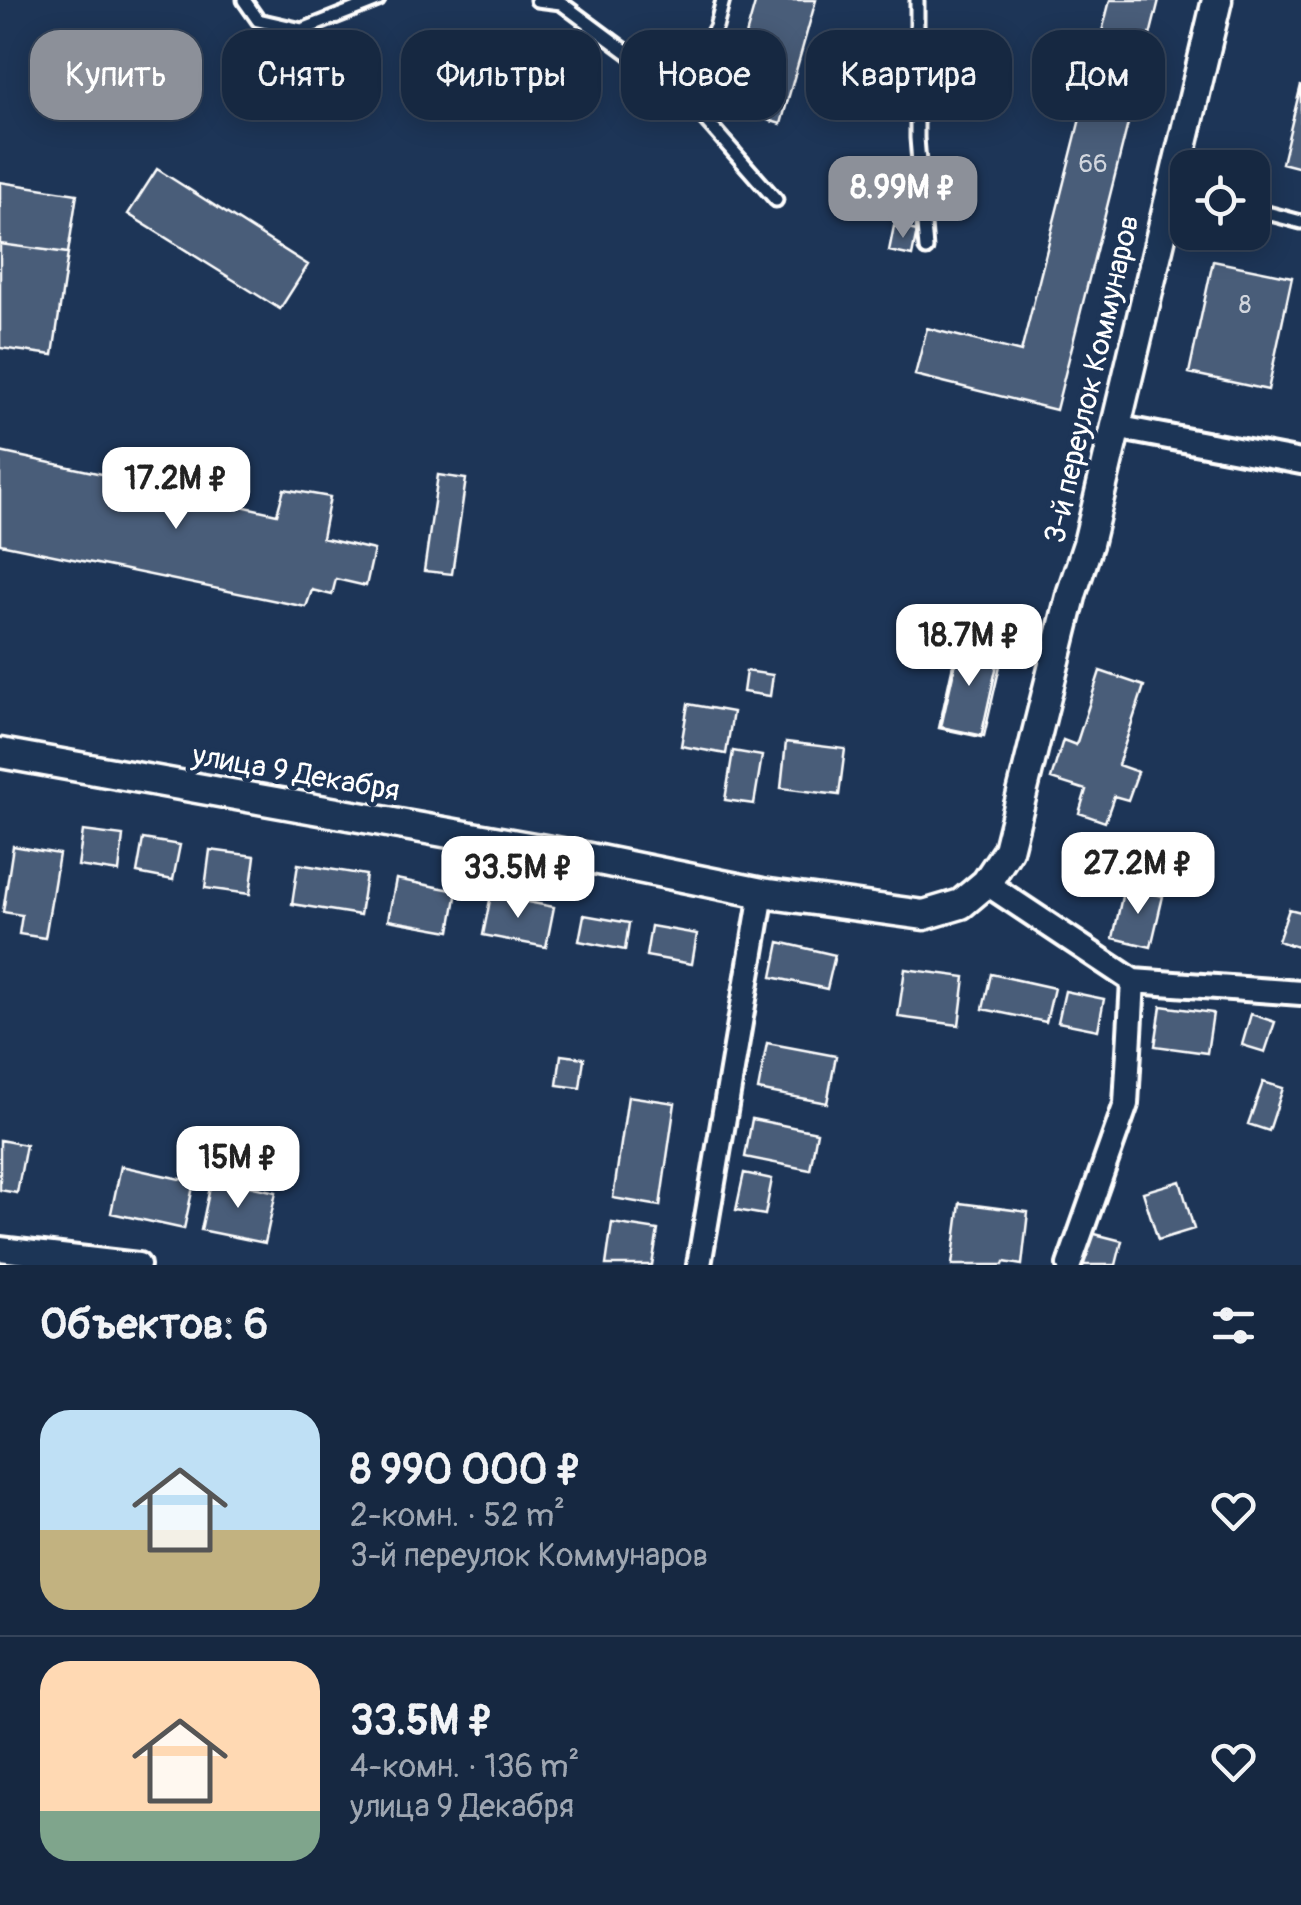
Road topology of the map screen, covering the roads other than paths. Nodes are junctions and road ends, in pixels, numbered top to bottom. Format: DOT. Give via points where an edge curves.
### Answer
graph roads {
  1 [pos="244,0"];
  2 [pos="378,0"];
  3 [pos="537,0"];
  4 [pos="723,0"];
  5 [pos="917,0"];
  6 [pos="1217,0"];
  7 [pos="561,2"];
  8 [pos="714,30"];
  9 [pos="621,47"];
  10 [pos="706,120"];
  11 [pos="1187,150"];
  12 [pos="776,200"];
  13 [pos="1270,214"];
  14 [pos="1301,222"];
  15 [pos="1170,223"];
  16 [pos="926,249"];
  17 [pos="1115,426"];
  18 [pos="1301,462"];
  19 [pos="0,753"];
  20 [pos="986,883"];
  21 [pos="762,893"];
  22 [pos="1133,980"];
  23 [pos="1301,992"];
  24 [pos="0,1249"];
  25 [pos="138,1265"];
  26 [pos="699,1265"];
  27 [pos="1069,1265"];
  1 -- 2 [label="lane" via="258,20 302,30"];
  3 -- 7 [label="lane"];
  4 -- 8 [label="lane"];
  5 -- 16 [label="lane" via="916,138"];
  6 -- 11 [label="street, 3-й переулок Коммунаров"];
  7 -- 9 [label="lane"];
  10 -- 12 [label="lane"];
  13 -- 14 [label="lane"];
  15 -- 17 [label="street, 3-й переулок Коммунаров"];
  17 -- 18 [label="street"];
  17 -- 20 [label="street, 3-й переулок Коммунаров" via="1008,850"];
  19 -- 21 [label="street, улица 9 Декабря"];
  20 -- 21 [label="street, улица 9 Декабря" via="961,904 924,915"];
  20 -- 22 [label="street"];
  21 -- 26 [label="street"];
  22 -- 23 [label="street"];
  22 -- 27 [label="street" via="1126,1104"];
  24 -- 25 [label="street"];
}
